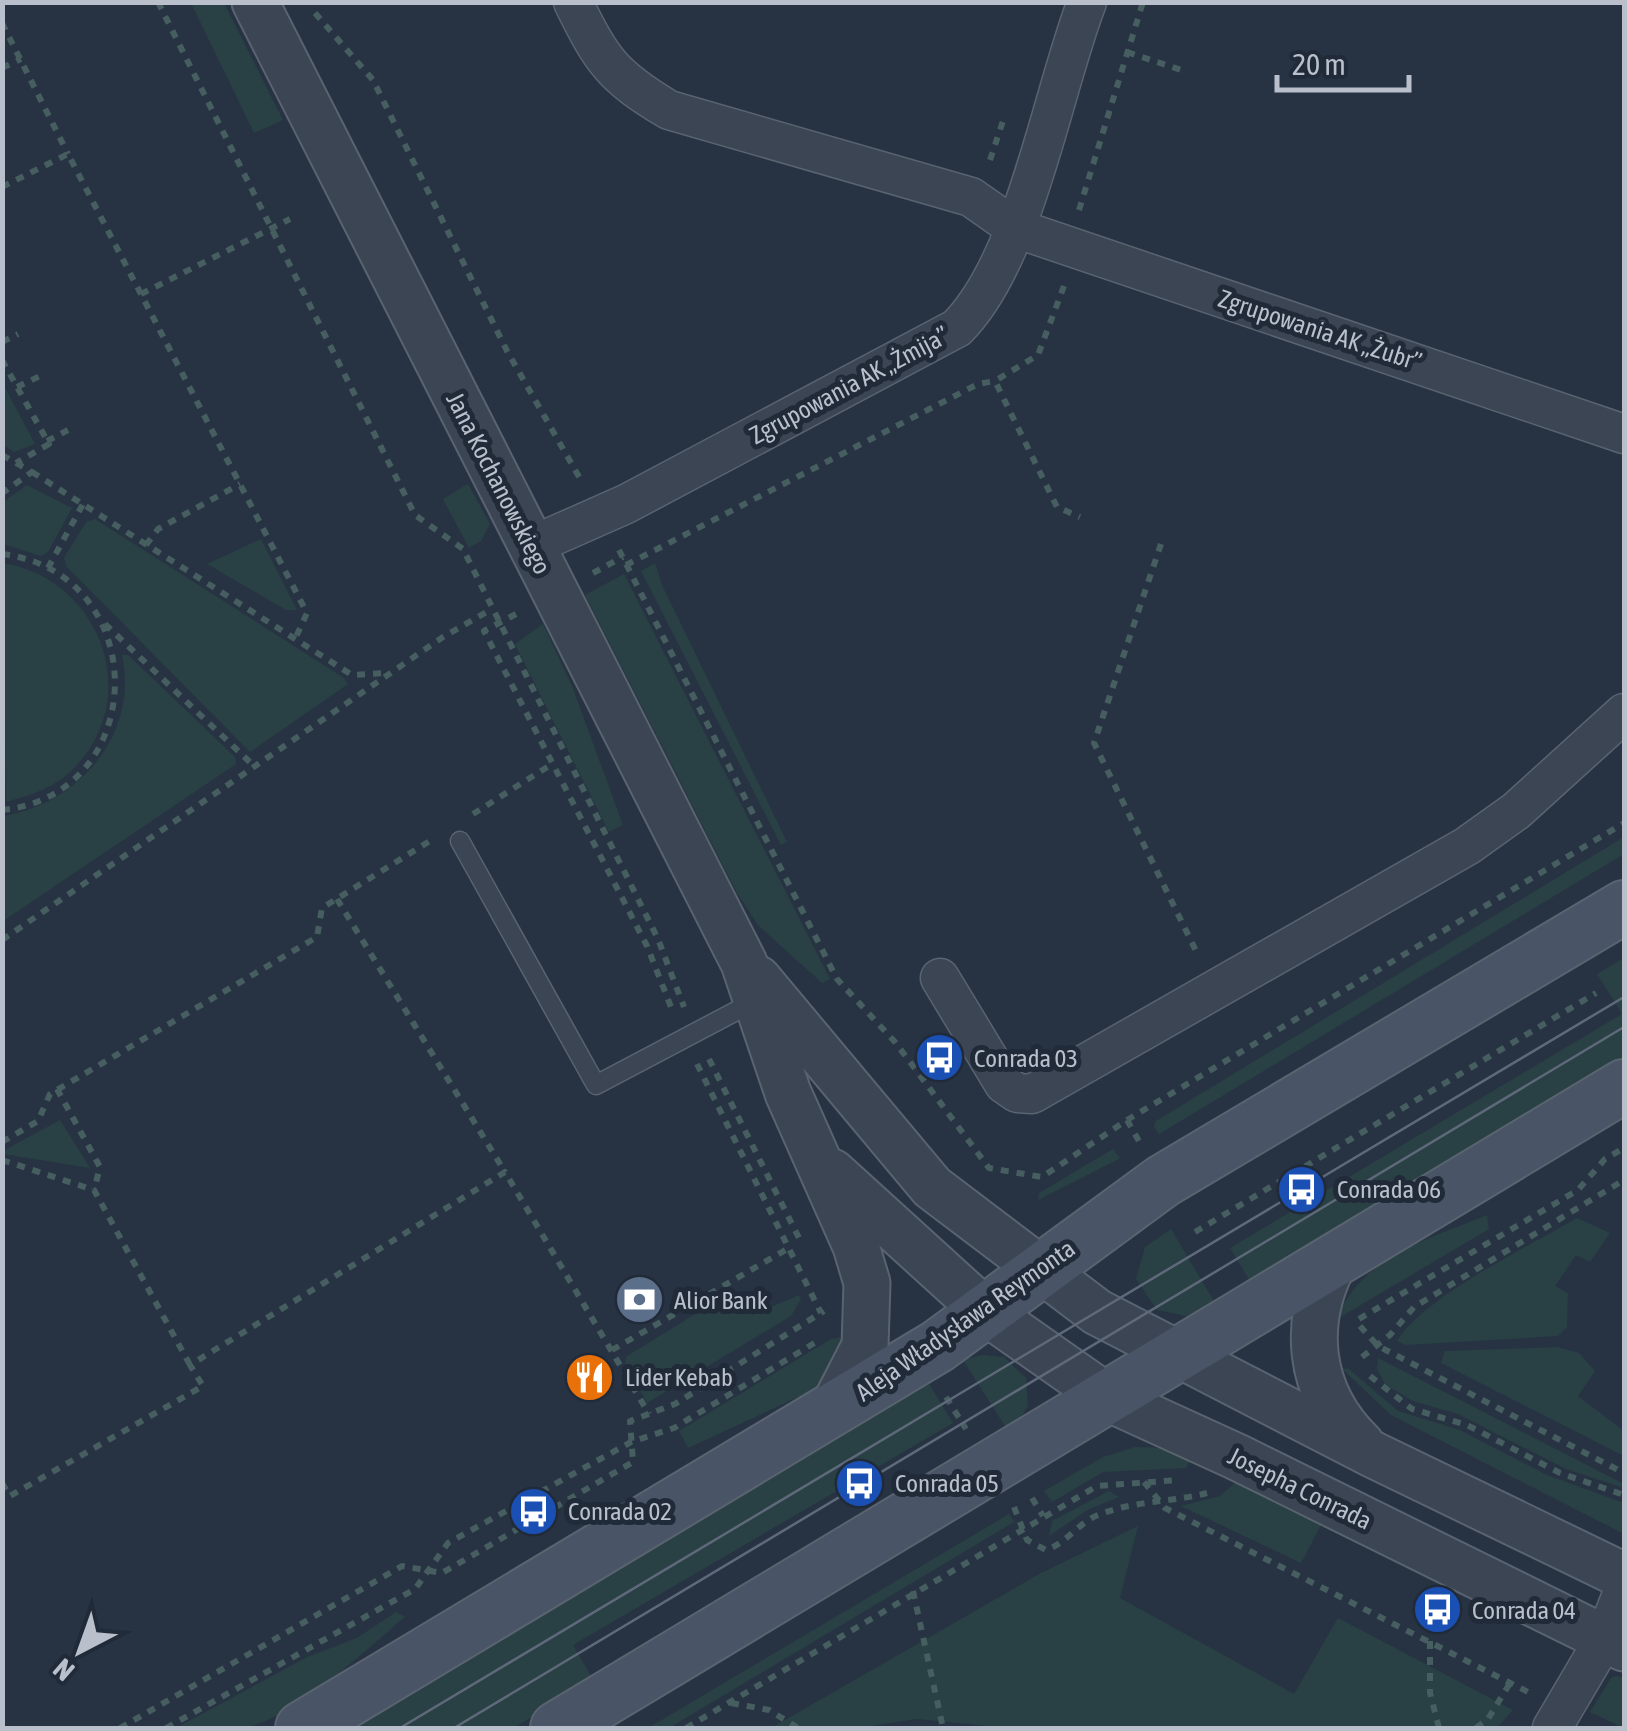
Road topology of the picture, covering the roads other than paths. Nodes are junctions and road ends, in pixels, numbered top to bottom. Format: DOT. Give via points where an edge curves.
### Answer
graph roads {
  1 [pos="255,2"];
  2 [pos="573,2"];
  3 [pos="1087,2"];
  4 [pos="1015,228"];
  5 [pos="1624,434"];
  6 [pos="531,546"];
  7 [pos="1624,713"];
  8 [pos="460,841"];
  9 [pos="1624,907"];
  10 [pos="940,978"];
  11 [pos="750,981"];
  12 [pos="1624,1086"];
  13 [pos="816,1157"];
  14 [pos="1337,1256"];
  15 [pos="1041,1270"];
  16 [pos="986,1312"];
  17 [pos="1178,1353"];
  18 [pos="1110,1399"];
  19 [pos="832,1410"];
  20 [pos="1374,1455"];
  21 [pos="1624,1576"];
  22 [pos="1624,1589"];
  23 [pos="1615,1643"];
  24 [pos="1558,1719"];
  25 [pos="302,1728"];
  26 [pos="557,1728"];
  1 -- 6 [label="street, Jana Kochanowskiego"];
  2 -- 4 [label="street, Zgrupowania AK „Żubr”" via="601,59 669,110 971,197"];
  3 -- 4 [label="street, Zgrupowania AK „Żmija”"];
  4 -- 5 [label="street, Zgrupowania AK „Żubr”"];
  4 -- 6 [label="street, Zgrupowania AK „Żmija”" via="978,306 957,328 626,504"];
  6 -- 11 [label="street, Jana Kochanowskiego"];
  7 -- 10 [label="street" via="1492,830 1032,1094 1004,1084"];
  8 -- 11 [label="lane" via="596,1085 690,1034"];
  9 -- 15 [label="main road, Aleja Władysława Reymonta" via="1163,1181"];
  11 -- 13 [label="street, Jana Kochanowskiego"];
  11 -- 15 [label="street, Jana Kochanowskiego" via="932,1188"];
  12 -- 14 [label="main road"];
  13 -- 16 [label="street, Jana Kochanowskiego"];
  13 -- 19 [label="street" via="856,1246 869,1302 865,1346"];
  14 -- 17 [label="main road"];
  14 -- 20 [label="street" via="1315,1309 1314,1362 1338,1420"];
  15 -- 16 [label="main road, Aleja Władysława Reymonta"];
  15 -- 17 [label="street" via="1121,1328"];
  16 -- 18 [label="street, Josepha Conrada"];
  16 -- 19 [label="main road, Aleja Władysława Reymonta"];
  17 -- 18 [label="main road"];
  17 -- 20 [label="street"];
  18 -- 23 [label="street, Josepha Conrada"];
  18 -- 26 [label="main road"];
  19 -- 25 [label="main road, Aleja Władysława Reymonta"];
  20 -- 21 [label="street"];
  22 -- 23 [label="street"];
  23 -- 24 [label="street"];
}
